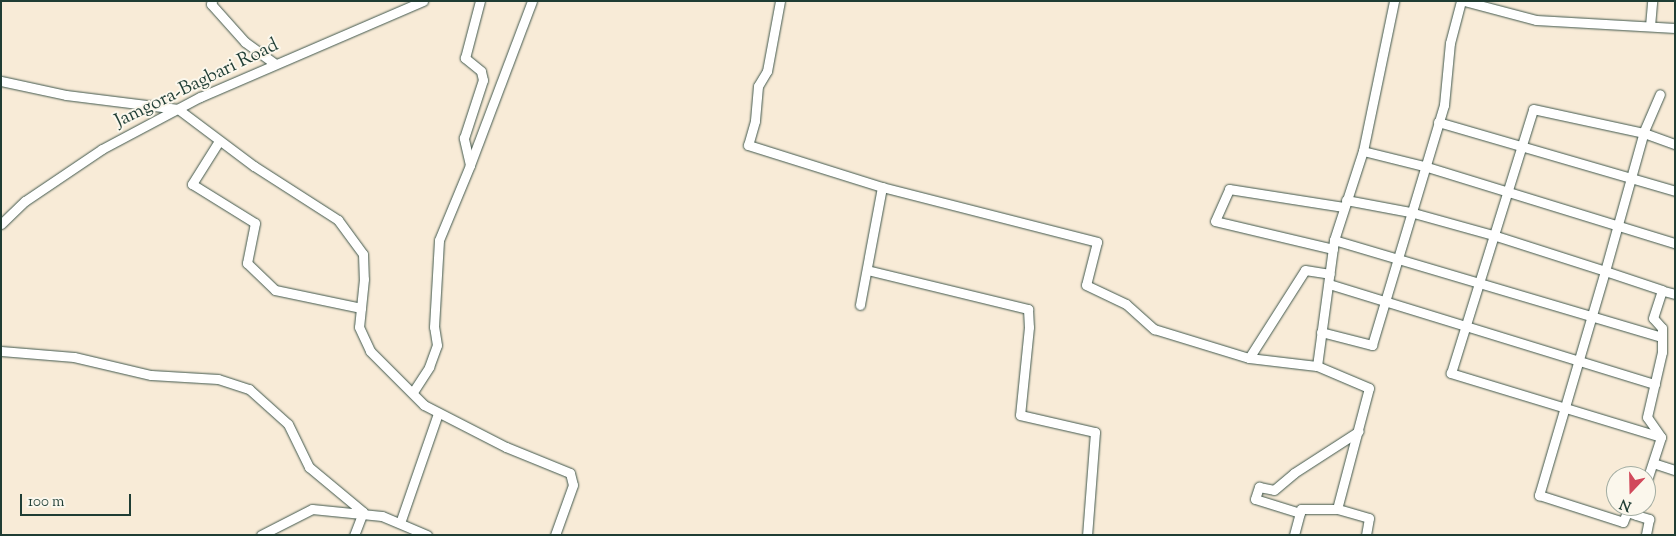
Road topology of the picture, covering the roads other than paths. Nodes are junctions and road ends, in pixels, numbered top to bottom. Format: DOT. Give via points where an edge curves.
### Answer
graph roads {
  1 [pos="212,1"];
  2 [pos="423,1"];
  3 [pos="480,1"];
  4 [pos="532,1"];
  5 [pos="780,1"];
  6 [pos="1394,1"];
  7 [pos="1652,1"];
  8 [pos="1465,2"];
  9 [pos="1650,26"];
  10 [pos="1675,28"];
  11 [pos="275,64"];
  12 [pos="1,81"];
  13 [pos="1660,94"];
  14 [pos="178,109"];
  15 [pos="1438,122"];
  16 [pos="1644,133"];
  17 [pos="218,141"];
  18 [pos="1675,144"];
  19 [pos="1519,146"];
  20 [pos="1363,152"];
  21 [pos="470,165"];
  22 [pos="1424,166"];
  23 [pos="1630,178"];
  24 [pos="882,187"];
  25 [pos="1506,191"];
  26 [pos="1675,191"];
  27 [pos="1345,203"];
  28 [pos="1410,212"];
  29 [pos="1,224"];
  30 [pos="1617,226"];
  31 [pos="1493,235"];
  32 [pos="1675,243"];
  33 [pos="1333,244"];
  34 [pos="1397,258"];
  35 [pos="867,270"];
  36 [pos="1605,271"];
  37 [pos="1330,274"];
  38 [pos="1480,282"];
  39 [pos="1329,284"];
  40 [pos="1660,290"];
  41 [pos="1675,294"];
  42 [pos="1384,302"];
  43 [pos="860,305"];
  44 [pos="361,308"];
  45 [pos="1592,316"];
  46 [pos="1467,326"];
  47 [pos="1321,332"];
  48 [pos="1662,338"];
  49 [pos="1,351"];
  50 [pos="1249,358"];
  51 [pos="1579,360"];
  52 [pos="1317,366"];
  53 [pos="1655,384"];
  54 [pos="413,392"];
  55 [pos="1565,409"];
  56 [pos="438,413"];
  57 [pos="1359,431"];
  58 [pos="1661,437"];
  59 [pos="1652,463"];
  60 [pos="1651,466"];
  61 [pos="1675,470"];
  62 [pos="1337,509"];
  63 [pos="363,512"];
  64 [pos="1300,513"];
  65 [pos="1625,516"];
  66 [pos="1646,516"];
  67 [pos="400,522"];
  68 [pos="261,535"];
  69 [pos="354,535"];
  70 [pos="427,535"];
  71 [pos="555,535"];
  72 [pos="1087,535"];
  73 [pos="1294,535"];
  74 [pos="1366,535"];
  75 [pos="1646,535"];
  1 -- 11 [label="street" via="211,4 245,42"];
  2 -- 11 [label="street, Jamgora-Bagbari Road"];
  3 -- 21 [label="street" via="465,58 481,71 482,80 464,138"];
  4 -- 21 [label="street"];
  5 -- 24 [label="street" via="767,71 758,86 755,121 748,145"];
  6 -- 20 [label="street"];
  7 -- 9 [label="street"];
  8 -- 9 [label="street" via="1536,20"];
  8 -- 15 [label="street" via="1450,43 1444,105"];
  9 -- 10 [label="street"];
  11 -- 14 [label="street, Jamgora-Bagbari Road"];
  12 -- 14 [label="street" via="66,96"];
  13 -- 16 [label="street"];
  14 -- 17 [label="street"];
  14 -- 29 [label="street, Jamgora-Bagbari Road" via="102,149 25,201"];
  15 -- 19 [label="street"];
  15 -- 22 [label="street"];
  16 -- 18 [label="street"];
  16 -- 19 [label="street" via="1533,109"];
  16 -- 23 [label="street"];
  17 -- 44 [label="street" via="338,220 362,254"];
  17 -- 44 [label="street" via="192,184 255,223 247,264 275,290"];
  19 -- 23 [label="street"];
  19 -- 25 [label="street"];
  20 -- 22 [label="street"];
  20 -- 27 [label="street"];
  21 -- 54 [label="street" via="439,240 434,327 436,346 429,367"];
  22 -- 25 [label="street"];
  22 -- 28 [label="street"];
  23 -- 26 [label="street"];
  23 -- 30 [label="street"];
  24 -- 35 [label="street"];
  24 -- 50 [label="street" via="1097,242 1086,285 1126,304 1154,329"];
  25 -- 30 [label="street"];
  25 -- 31 [label="street"];
  27 -- 28 [label="street"];
  27 -- 33 [label="street"];
  27 -- 33 [label="street" via="1229,189 1215,221"];
  28 -- 31 [label="street"];
  28 -- 34 [label="street"];
  30 -- 32 [label="street"];
  30 -- 36 [label="street"];
  31 -- 36 [label="street"];
  31 -- 38 [label="street"];
  33 -- 34 [label="street"];
  33 -- 37 [label="street"];
  34 -- 38 [label="street"];
  34 -- 42 [label="street"];
  35 -- 43 [label="street"];
  35 -- 72 [label="street" via="1028,309 1030,327 1020,415 1095,432"];
  36 -- 40 [label="street"];
  36 -- 45 [label="street"];
  37 -- 39 [label="street"];
  37 -- 50 [label="street" via="1305,270"];
  38 -- 45 [label="street"];
  38 -- 46 [label="street"];
  39 -- 42 [label="street"];
  39 -- 47 [label="street"];
  40 -- 41 [label="street"];
  40 -- 48 [label="street" via="1653,318 1662,328"];
  42 -- 46 [label="street"];
  42 -- 47 [label="street" via="1372,345"];
  44 -- 54 [label="street" via="359,327 370,351"];
  45 -- 48 [label="street"];
  45 -- 51 [label="street"];
  46 -- 51 [label="street"];
  46 -- 55 [label="street" via="1451,373"];
  47 -- 52 [label="street"];
  48 -- 53 [label="street"];
  49 -- 63 [label="street" via="74,357 151,375 237,383 257,394 271,407 293,433 309,467"];
  50 -- 52 [label="street"];
  51 -- 53 [label="street"];
  51 -- 55 [label="street"];
  52 -- 57 [label="street" via="1370,388"];
  53 -- 58 [label="street" via="1647,417"];
  54 -- 56 [label="street" via="424,405"];
  55 -- 58 [label="street"];
  55 -- 65 [label="street" via="1539,495 1623,522"];
  56 -- 67 [label="street"];
  56 -- 71 [label="street" via="506,448 570,473 573,485"];
  57 -- 62 [label="street"];
  57 -- 64 [label="street" via="1294,473 1274,490 1259,487 1255,499"];
  58 -- 59 [label="street"];
  59 -- 60 [label="street"];
  59 -- 61 [label="street"];
  62 -- 64 [label="street" via="1301,509"];
  62 -- 74 [label="street" via="1369,518"];
  63 -- 67 [label="street"];
  63 -- 68 [label="street" via="312,509"];
  63 -- 69 [label="street"];
  64 -- 73 [label="street"];
  66 -- 75 [label="street" via="1650,519"];
  67 -- 70 [label="street"];
}
